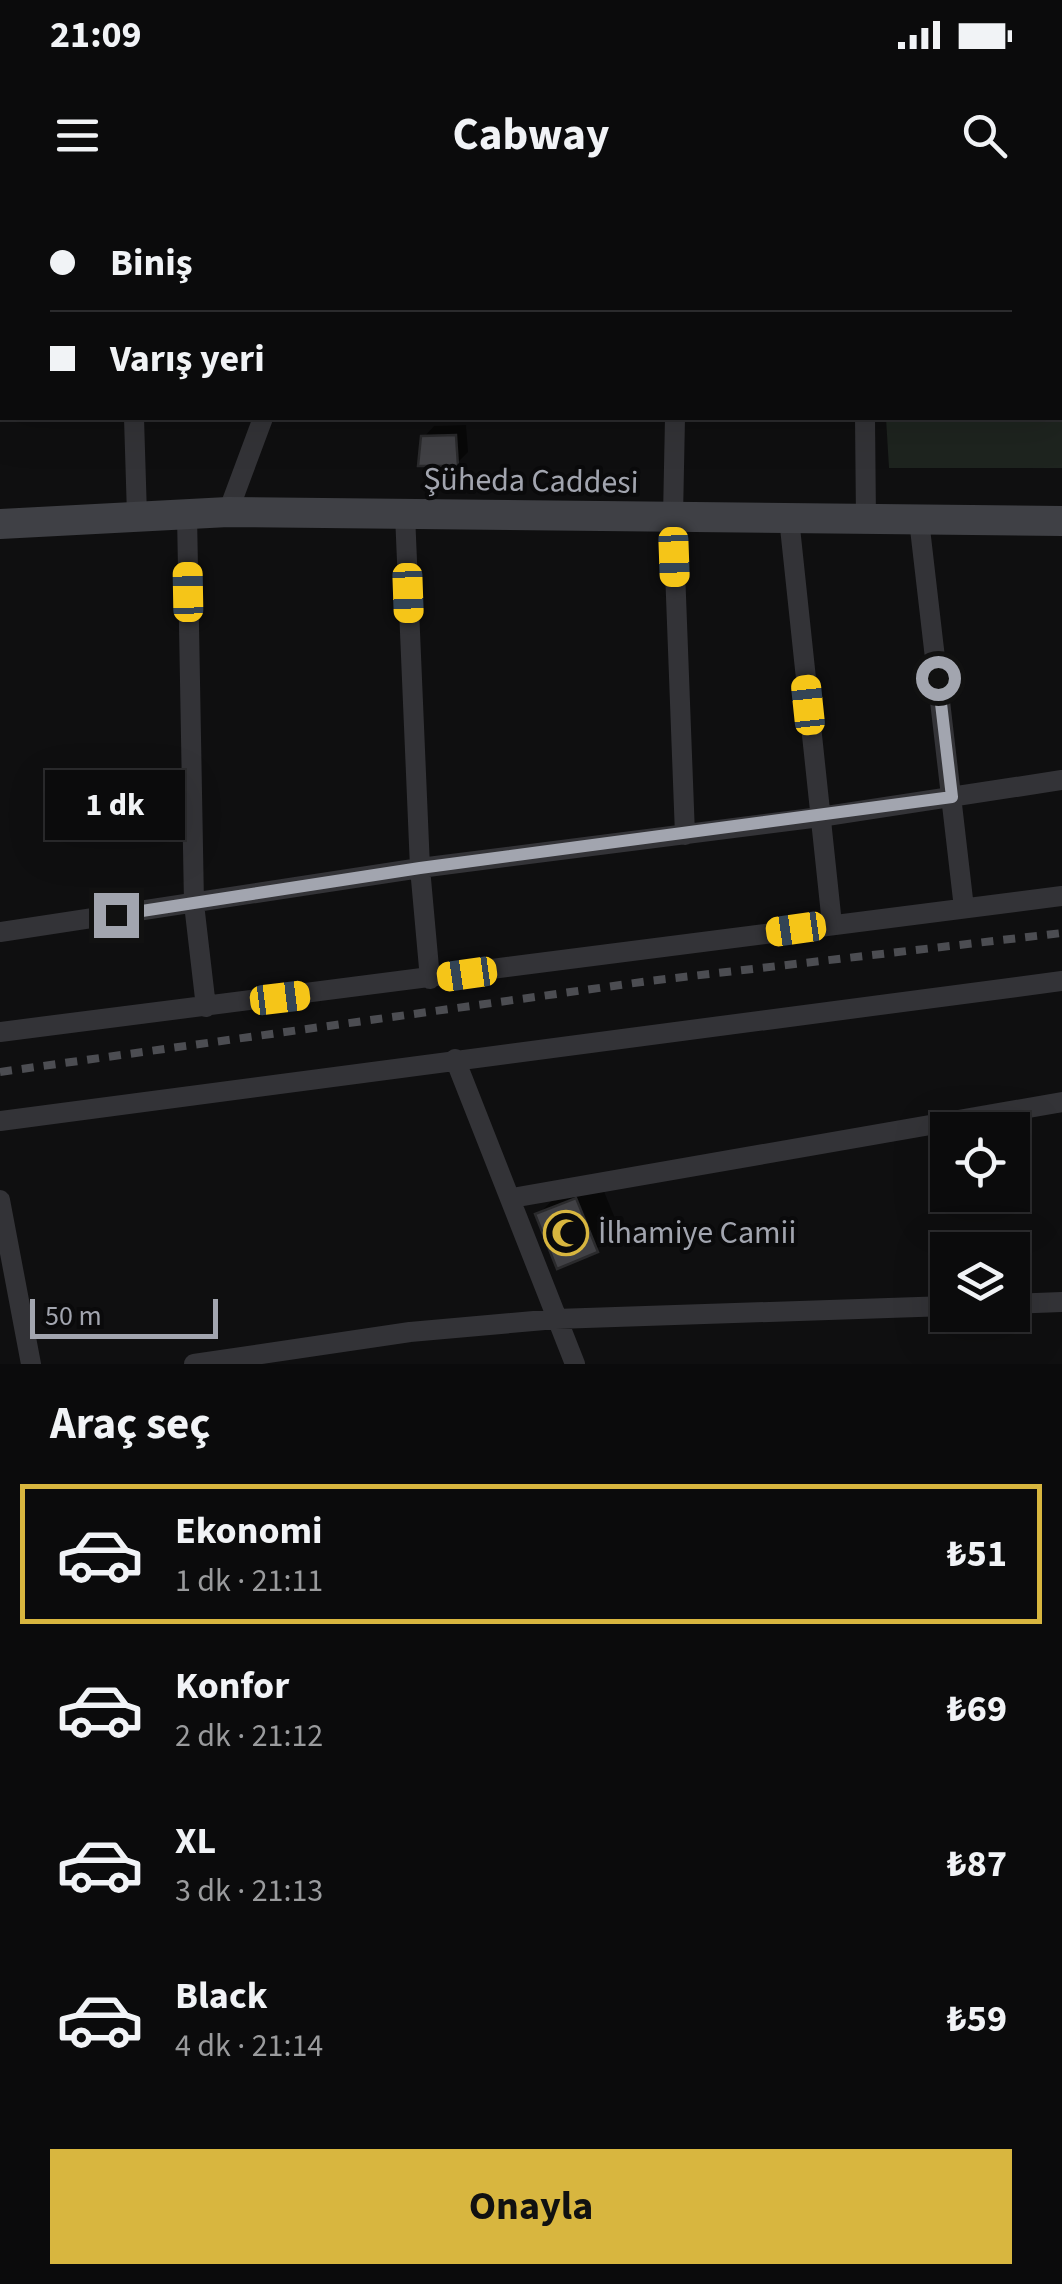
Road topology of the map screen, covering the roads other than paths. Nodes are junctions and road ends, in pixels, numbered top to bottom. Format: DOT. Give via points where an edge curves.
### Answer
graph roads {
  1 [pos="134,420"];
  2 [pos="262,420"];
  3 [pos="675,420"];
  4 [pos="865,420"];
  5 [pos="228,512"];
  6 [pos="187,514"];
  7 [pos="405,514"];
  8 [pos="136,516"];
  9 [pos="672,517"];
  10 [pos="789,518"];
  11 [pos="866,519"];
  12 [pos="920,520"];
  13 [pos="1062,521"];
  14 [pos="0,524"];
  15 [pos="1062,780"];
  16 [pos="952,797"];
  17 [pos="820,816"];
  18 [pos="685,835"];
  19 [pos="420,868"];
  20 [pos="1062,896"];
  21 [pos="194,904"];
  22 [pos="964,908"];
  23 [pos="832,924"];
  24 [pos="0,932"];
  25 [pos="430,979"];
  26 [pos="1062,981"];
  27 [pos="206,1007"];
  28 [pos="0,1032"];
  29 [pos="455,1059"];
  30 [pos="1062,1102"];
  31 [pos="0,1120"];
  32 [pos="512,1198"];
  33 [pos="0,1200"];
  34 [pos="8,1279"];
  35 [pos="1062,1302"];
  36 [pos="1030,1303"];
  37 [pos="930,1307"];
  38 [pos="556,1319"];
  39 [pos="31,1364"];
  40 [pos="194,1364"];
  41 [pos="575,1364"];
  1 -- 8 [label="street"];
  2 -- 5 [label="street"];
  3 -- 9 [label="street"];
  4 -- 11 [label="street"];
  5 -- 6 [label="main road, Şüheda Caddesi"];
  5 -- 7 [label="main road, Şüheda Caddesi"];
  6 -- 8 [label="main road, Şüheda Caddesi"];
  6 -- 21 [label="street"];
  7 -- 9 [label="main road, Şüheda Caddesi"];
  7 -- 19 [label="street"];
  8 -- 14 [label="main road, Şüheda Caddesi"];
  9 -- 10 [label="main road, Şüheda Caddesi"];
  9 -- 18 [label="street"];
  10 -- 11 [label="main road, Şüheda Caddesi"];
  10 -- 17 [label="street"];
  11 -- 12 [label="main road, Şüheda Caddesi"];
  12 -- 13 [label="main road, Şüheda Caddesi"];
  12 -- 16 [label="street"];
  15 -- 16 [label="street"];
  16 -- 17 [label="street"];
  16 -- 22 [label="street"];
  17 -- 18 [label="street"];
  17 -- 23 [label="street"];
  18 -- 19 [label="street"];
  19 -- 21 [label="street"];
  19 -- 25 [label="street"];
  20 -- 22 [label="street"];
  21 -- 24 [label="street"];
  21 -- 27 [label="street"];
  22 -- 23 [label="street"];
  23 -- 25 [label="street"];
  25 -- 27 [label="street"];
  26 -- 29 [label="street"];
  27 -- 28 [label="street"];
  29 -- 31 [label="street"];
  29 -- 32 [label="street"];
  30 -- 32 [label="street"];
  32 -- 38 [label="street"];
  33 -- 34 [label="street"];
  34 -- 39 [label="street"];
  35 -- 36 [label="street"];
  37 -- 38 [label="street"];
  38 -- 40 [label="street" via="410,1332"];
  38 -- 41 [label="street"];
}
